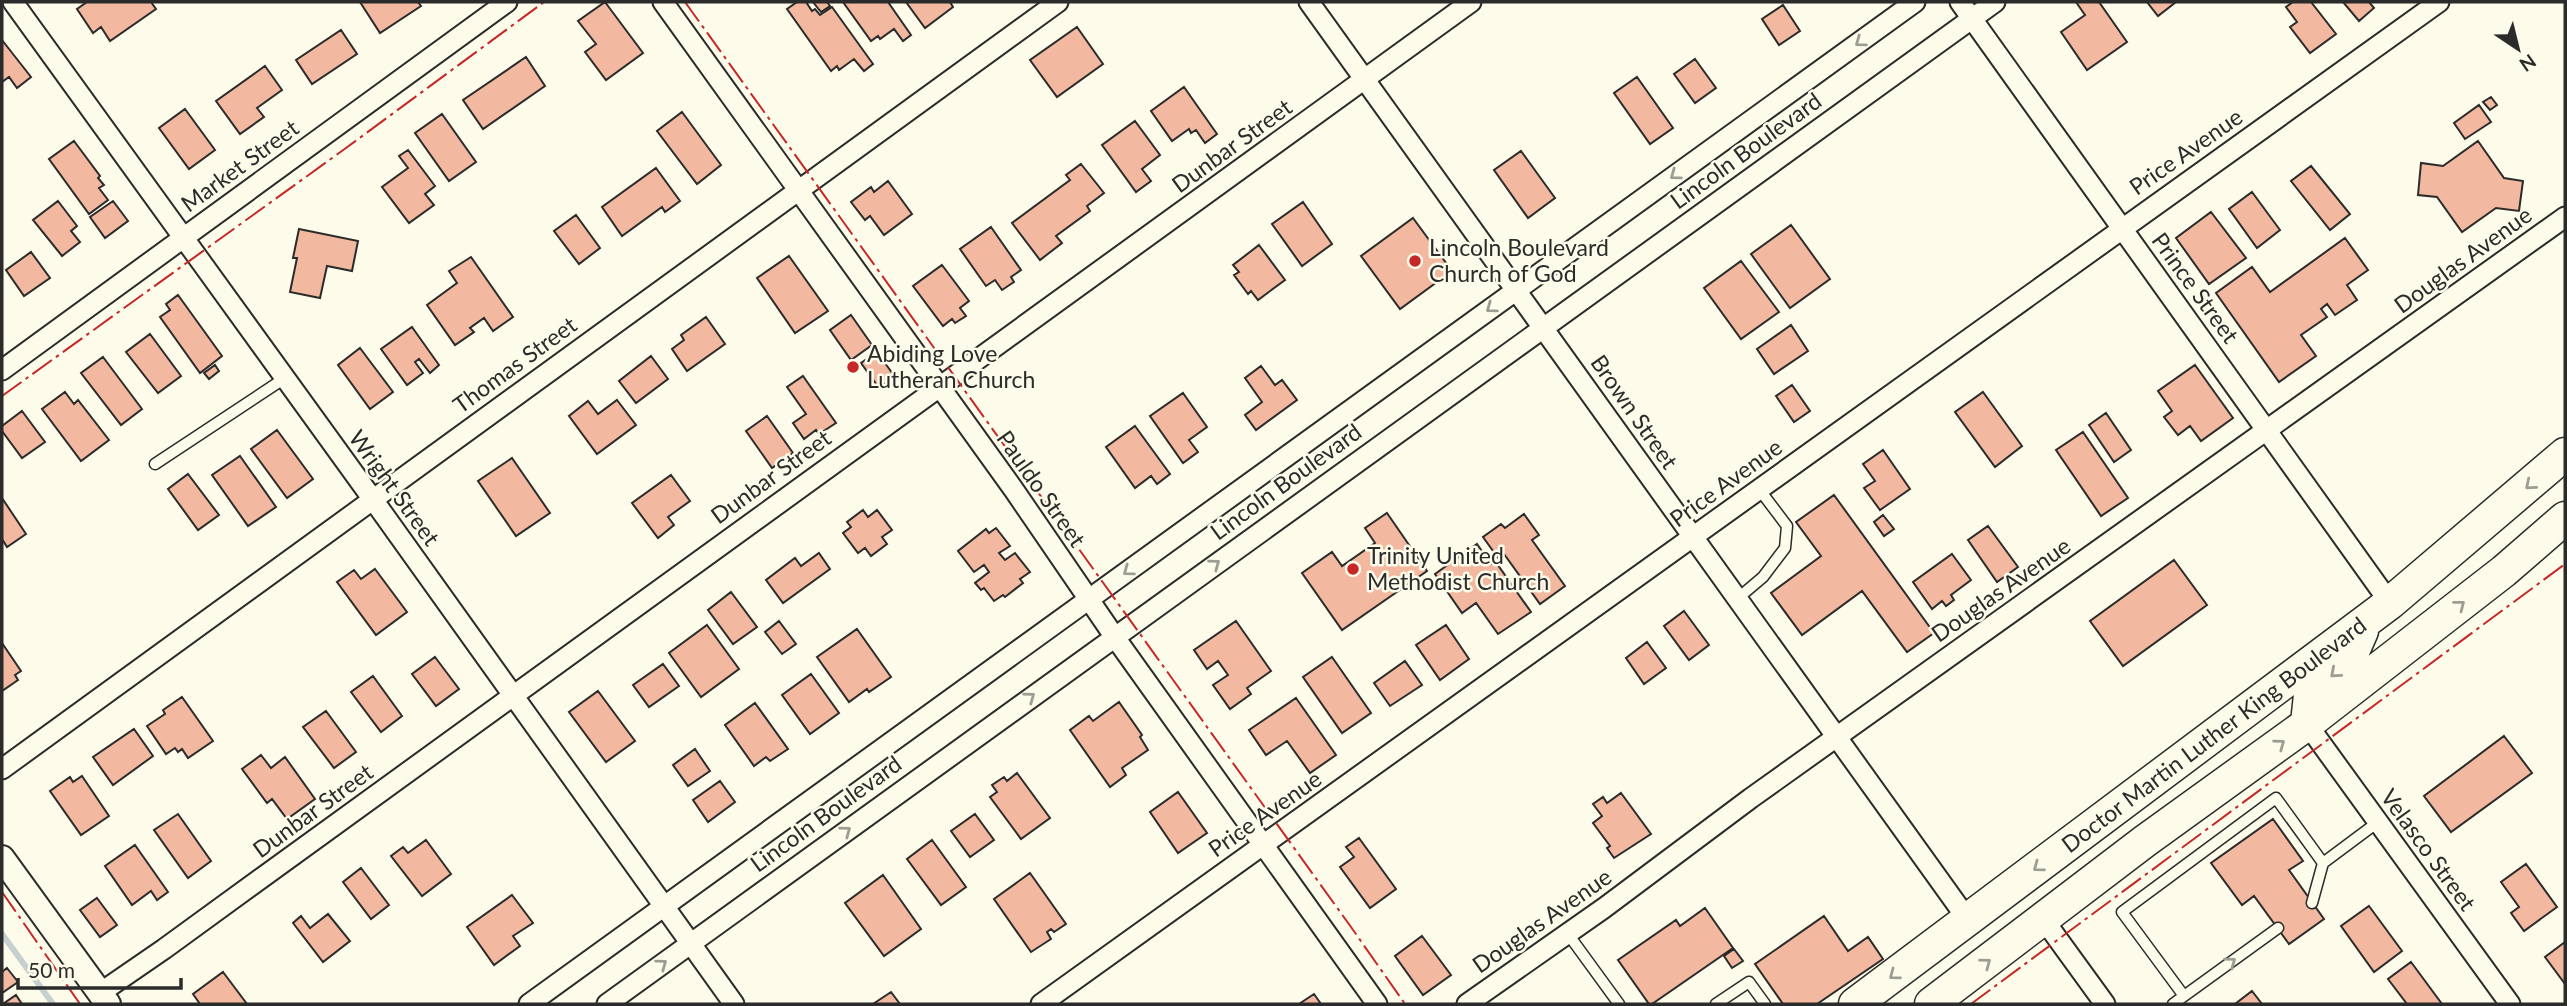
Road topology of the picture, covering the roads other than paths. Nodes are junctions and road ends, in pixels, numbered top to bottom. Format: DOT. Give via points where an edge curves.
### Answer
graph roads {
  1 [pos="13,2"];
  2 [pos="507,2"];
  3 [pos="663,2"];
  4 [pos="1058,2"];
  5 [pos="1309,2"];
  6 [pos="1471,2"];
  7 [pos="1915,2"];
  8 [pos="1960,2"];
  9 [pos="1995,2"];
  10 [pos="2439,2"];
  11 [pos="1972,19"];
  12 [pos="1365,79"];
  13 [pos="797,190"];
  14 [pos="2565,217"];
  15 [pos="2121,228"];
  16 [pos="184,237"];
  17 [pos="1517,289"];
  18 [pos="1544,327"];
  19 [pos="2,370"];
  20 [pos="285,378"];
  21 [pos="940,388"];
  22 [pos="2267,431"];
  23 [pos="2565,454"];
  24 [pos="155,464"];
  25 [pos="1759,489"];
  26 [pos="374,500"];
  27 [pos="2565,518"];
  28 [pos="1693,537"];
  29 [pos="1737,598"];
  30 [pos="1088,600"];
  31 [pos="2379,611"];
  32 [pos="1114,636"];
  33 [pos="512,695"];
  34 [pos="2242,716"];
  35 [pos="2307,724"];
  36 [pos="1836,738"];
  37 [pos="2,769"];
  38 [pos="2378,822"];
  39 [pos="2145,841"];
  40 [pos="1262,845"];
  41 [pos="2,858"];
  42 [pos="2323,863"];
  43 [pos="2312,903"];
  44 [pos="663,906"];
  45 [pos="1968,920"];
  46 [pos="2044,920"];
  47 [pos="2278,928"];
  48 [pos="1568,933"];
  49 [pos="690,943"];
  50 [pos="2184,996"];
  51 [pos="104,998"];
  52 [pos="529,1004"];
  53 [pos="607,1004"];
  54 [pos="734,1004"];
  55 [pos="1041,1004"];
  56 [pos="1377,1004"];
  57 [pos="1467,1004"];
  58 [pos="1619,1004"];
  59 [pos="1716,1004"];
  60 [pos="1765,1004"];
  61 [pos="1855,1004"];
  62 [pos="1931,1004"];
  63 [pos="2105,1004"];
  64 [pos="2173,1004"];
  65 [pos="2510,1004"];
  1 -- 16 [label="street, Wright Street"];
  2 -- 16 [label="street, Market Street"];
  3 -- 13 [label="street, Pauldo Street"];
  4 -- 13 [label="street, Thomas Street"];
  5 -- 12 [label="street, Brown Street"];
  6 -- 12 [label="street, Dunbar Street"];
  7 -- 17 [label="street, Lincoln Boulevard, one-way"];
  8 -- 11 [label="street, Prince Street"];
  9 -- 11 [label="street, Lincoln Boulevard"];
  10 -- 15 [label="street, Price Avenue"];
  11 -- 15 [label="street, Prince Street"];
  11 -- 18 [label="street, Lincoln Boulevard"];
  12 -- 17 [label="street, Brown Street"];
  12 -- 21 [label="street, Dunbar Street"];
  13 -- 21 [label="street, Pauldo Street"];
  13 -- 26 [label="street, Thomas Street"];
  14 -- 22 [label="street, Douglas Avenue"];
  15 -- 22 [label="street, Prince Street"];
  15 -- 25 [label="street, Price Avenue"];
  16 -- 19 [label="street, Market Street"];
  16 -- 20 [label="street, Wright Street"];
  17 -- 18 [label="street, Brown Street"];
  17 -- 30 [label="street, Lincoln Boulevard, one-way"];
  18 -- 28 [label="street, Brown Street"];
  32 -- 18 [label="street, Lincoln Boulevard, one-way"];
  20 -- 24 [label="lane"];
  20 -- 26 [label="street, Wright Street"];
  21 -- 30 [label="street, Pauldo Street"];
  21 -- 33 [label="street, Dunbar Street"];
  22 -- 31 [label="street, Prince Street"];
  22 -- 36 [label="street, Douglas Avenue"];
  23 -- 31 [label="main road, Doctor Martin Luther King Boulevard, one-way"];
  25 -- 28 [label="street, Price Avenue"];
  25 -- 29 [label="lane" via="1787,526 1785,548 1763,577"];
  26 -- 33 [label="street, Wright Street"];
  26 -- 37 [label="street, Thomas Street"];
  35 -- 27 [label="main road, Doctor Martin Luther King Boulevard, one-way"];
  28 -- 29 [label="street, Brown Street"];
  28 -- 40 [label="street, Price Avenue"];
  29 -- 36 [label="street, Brown Street"];
  30 -- 32 [label="street, Pauldo Street"];
  30 -- 44 [label="street, Lincoln Boulevard"];
  31 -- 34 [label="main road, Doctor Martin Luther King Boulevard"];
  31 -- 35 [label="main road, one-way" via="2349,661 2310,695"];
  32 -- 40 [label="street, Pauldo Street"];
  49 -- 32 [label="street, Lincoln Boulevard, one-way"];
  33 -- 44 [label="street, Wright Street"];
  33 -- 51 [label="street, Dunbar Street"];
  34 -- 39 [label="main road" via="2236,752 2153,817"];
  34 -- 45 [label="main road, Doctor Martin Luther King Boulevard, one-way"];
  35 -- 38 [label="street, Velasco Street"];
  39 -- 35 [label="main road, Doctor Martin Luther King Boulevard, one-way"];
  36 -- 45 [label="street, Brown Street"];
  36 -- 48 [label="street, Douglas Avenue"];
  38 -- 42 [label="lane"];
  38 -- 65 [label="street, Velasco Street"];
  39 -- 46 [label="main road, Doctor Martin Luther King Boulevard"];
  40 -- 55 [label="street, Price Avenue"];
  40 -- 56 [label="street, Pauldo Street"];
  41 -- 51 [label="street"];
  42 -- 43 [label="lane"];
  42 -- 50 [label="lane" via="2276,798 2122,912"];
  44 -- 49 [label="street, Wright Street"];
  44 -- 52 [label="street, Lincoln Boulevard"];
  45 -- 61 [label="main road, Doctor Martin Luther King Boulevard, one-way"];
  62 -- 46 [label="main road, Doctor Martin Luther King Boulevard, one-way"];
  46 -- 63 [label="street"];
  50 -- 47 [label="lane, one-way"];
  48 -- 57 [label="street, Douglas Avenue"];
  48 -- 58 [label="lane"];
  53 -- 49 [label="street, Lincoln Boulevard, one-way"];
  49 -- 54 [label="street, Wright Street"];
  50 -- 64 [label="lane"];
  59 -- 60 [label="lane" via="1749,982"];
}
